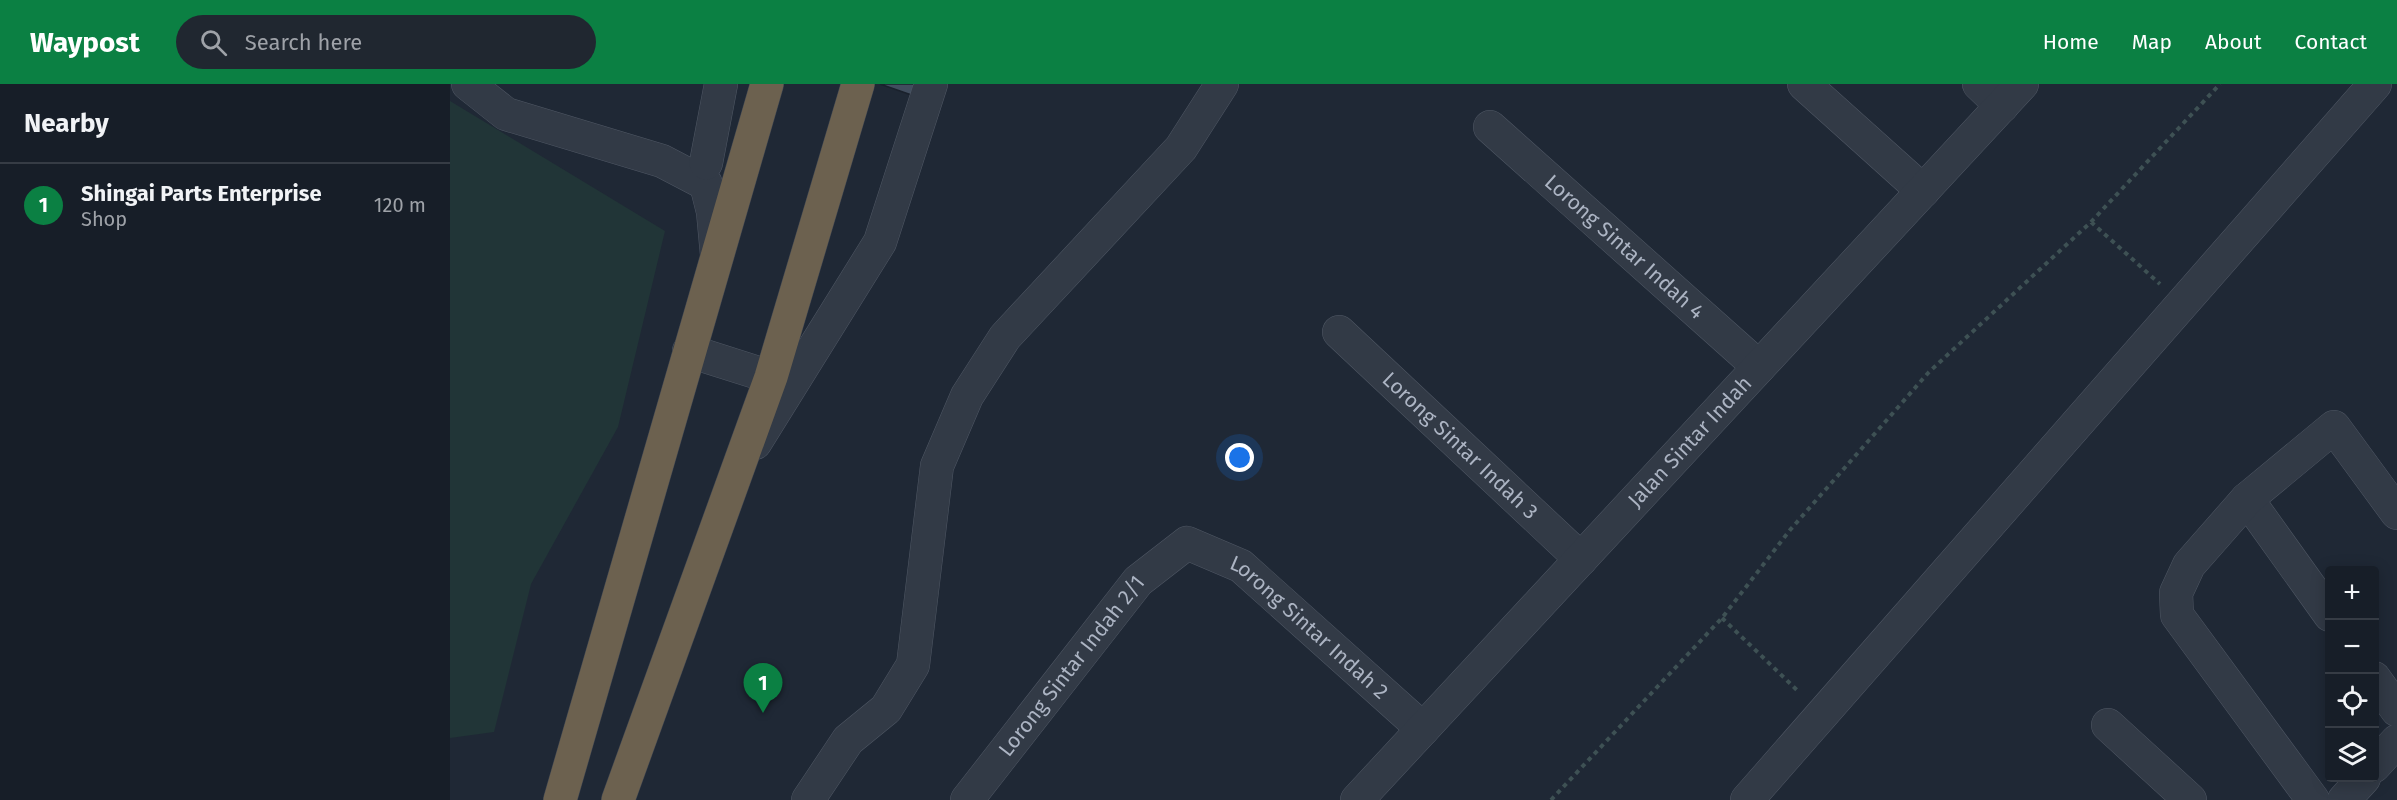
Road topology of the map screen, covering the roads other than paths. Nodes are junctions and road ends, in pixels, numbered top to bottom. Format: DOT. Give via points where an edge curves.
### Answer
graph roads {
  1 [pos="468,84"];
  2 [pos="511,84"];
  3 [pos="721,84"];
  4 [pos="767,84"];
  5 [pos="858,84"];
  6 [pos="931,84"];
  7 [pos="1222,84"];
  8 [pos="1804,84"];
  9 [pos="2374,84"];
  10 [pos="2001,91"];
  11 [pos="1490,127"];
  12 [pos="706,163"];
  13 [pos="740,173"];
  14 [pos="1923,191"];
  15 [pos="717,255"];
  16 [pos="1339,332"];
  17 [pos="689,351"];
  18 [pos="1759,367"];
  19 [pos="771,377"];
  20 [pos="740,467"];
  21 [pos="2247,499"];
  22 [pos="2397,513"];
  23 [pos="1187,543"];
  24 [pos="1581,559"];
  25 [pos="2325,608"];
  26 [pos="2379,685"];
  27 [pos="2397,710"];
  28 [pos="2108,725"];
  29 [pos="1423,729"];
  30 [pos="2397,741"];
  31 [pos="2379,761"];
  32 [pos="2360,782"];
  33 [pos="560,800"];
  34 [pos="618,800"];
  35 [pos="807,800"];
  36 [pos="967,800"];
  37 [pos="1357,800"];
  38 [pos="1747,800"];
  39 [pos="2190,800"];
  40 [pos="2313,800"];
  41 [pos="2344,800"];
  1 -- 15 [label="street" via="506,114 662,161 706,184"];
  2 -- 12 [label="street" via="508,92 525,110"];
  3 -- 12 [label="street"];
  4 -- 13 [label="highway"];
  5 -- 19 [label="highway"];
  6 -- 20 [label="street" via="880,242"];
  7 -- 35 [label="street" via="1181,148 1005,337 968,396 937,465 914,665 886,709 848,740"];
  8 -- 14 [label="street"];
  9 -- 38 [label="street"];
  10 -- 14 [label="street, Jalan Sintar Indah"];
  11 -- 18 [label="street, Lorong Sintar Indah 4"];
  12 -- 13 [label="street"];
  13 -- 15 [label="highway"];
  14 -- 18 [label="street, Jalan Sintar Indah"];
  15 -- 17 [label="highway"];
  16 -- 24 [label="street, Lorong Sintar Indah 3"];
  17 -- 19 [label="street"];
  17 -- 33 [label="highway"];
  18 -- 24 [label="street, Jalan Sintar Indah"];
  19 -- 20 [label="highway"];
  20 -- 34 [label="highway"];
  21 -- 22 [label="street" via="2334,427"];
  21 -- 25 [label="street"];
  21 -- 40 [label="street" via="2189,565 2176,593 2177,615"];
  23 -- 29 [label="street, Lorong Sintar Indah 2" via="1241,566"];
  23 -- 36 [label="street, Lorong Sintar Indah 2/1" via="1138,581"];
  24 -- 29 [label="street, Jalan Sintar Indah"];
  26 -- 27 [label="street"];
  28 -- 39 [label="street"];
  29 -- 37 [label="street, Jalan Sintar Indah"];
  30 -- 31 [label="street"];
  32 -- 41 [label="street"];
}
